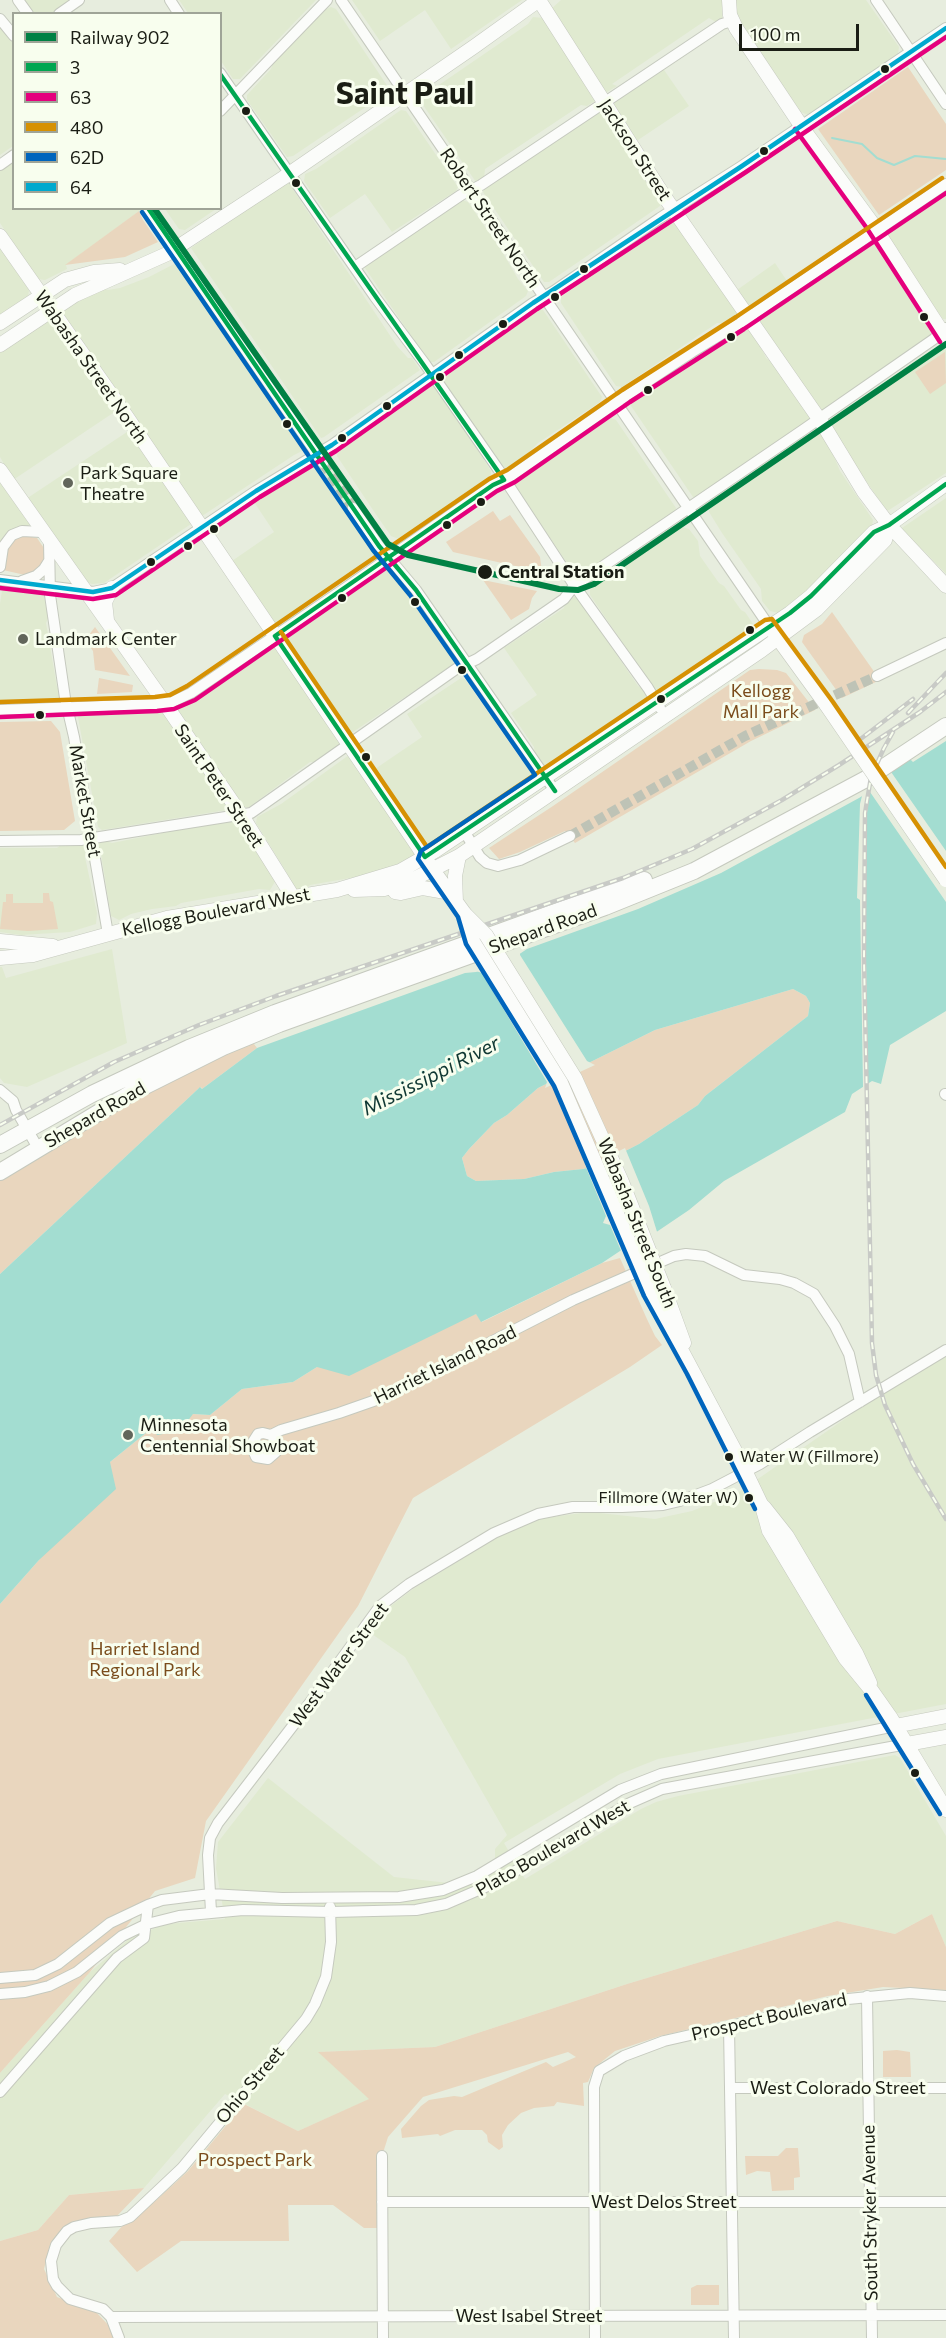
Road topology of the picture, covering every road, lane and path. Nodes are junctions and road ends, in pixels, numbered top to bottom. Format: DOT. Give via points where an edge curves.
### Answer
graph roads {
  1 [pos="79,0"];
  2 [pos="327,0"];
  3 [pos="341,0"];
  4 [pos="539,0"];
  5 [pos="729,0"];
  6 [pos="876,0"];
  7 [pos="62,12"];
  8 [pos="0,19"];
  9 [pos="732,21"];
  10 [pos="946,28"];
  11 [pos="12,34"];
  12 [pos="910,52"];
  13 [pos="222,76"];
  14 [pos="405,94"];
  15 [pos="236,96"];
  16 [pos="605,103"];
  17 [pos="946,104"];
  18 [pos="222,109"];
  19 [pos="801,125"];
  20 [pos="290,173"];
  21 [pos="946,184"];
  22 [pos="471,190"];
  23 [pos="674,209"];
  24 [pos="149,210"];
  25 [pos="877,231"];
  26 [pos="0,236"];
  27 [pos="176,248"];
  28 [pos="355,267"];
  29 [pos="128,270"];
  30 [pos="40,295"];
  31 [pos="544,297"];
  32 [pos="50,310"];
  33 [pos="748,317"];
  34 [pos="0,322"];
  35 [pos="945,333"];
  36 [pos="0,345"];
  37 [pos="432,375"];
  38 [pos="616,402"];
  39 [pos="819,419"];
  40 [pos="320,459"];
  41 [pos="0,470"];
  42 [pos="504,480"];
  43 [pos="946,484"];
  44 [pos="353,508"];
  45 [pos="690,508"];
  46 [pos="889,525"];
  47 [pos="201,528"];
  48 [pos="46,537"];
  49 [pos="390,558"];
  50 [pos="50,561"];
  51 [pos="0,567"];
  52 [pos="0,580"];
  53 [pos="18,582"];
  54 [pos="50,586"];
  55 [pos="574,586"];
  56 [pos="946,586"];
  57 [pos="112,588"];
  58 [pos="84,590"];
  59 [pos="109,626"];
  60 [pos="769,626"];
  61 [pos="275,636"];
  62 [pos="778,638"];
  63 [pos="946,644"];
  64 [pos="466,664"];
  65 [pos="877,675"];
  66 [pos="656,702"];
  67 [pos="164,703"];
  68 [pos="67,708"];
  69 [pos="0,710"];
  70 [pos="946,713"];
  71 [pos="664,716"];
  72 [pos="946,726"];
  73 [pos="349,745"];
  74 [pos="546,777"];
  75 [pos="555,791"];
  76 [pos="240,814"];
  77 [pos="464,831"];
  78 [pos="570,836"];
  79 [pos="91,839"];
  80 [pos="0,841"];
  81 [pos="474,846"];
  82 [pos="459,856"];
  83 [pos="425,857"];
  84 [pos="433,870"];
  85 [pos="946,880"];
  86 [pos="384,889"];
  87 [pos="337,890"];
  88 [pos="293,897"];
  89 [pos="454,897"];
  90 [pos="465,914"];
  91 [pos="108,934"];
  92 [pos="0,941"];
  93 [pos="0,948"];
  94 [pos="7,954"];
  95 [pos="575,1078"];
  96 [pos="561,1083"];
  97 [pos="0,1090"];
  98 [pos="28,1129"];
  99 [pos="0,1145"];
  100 [pos="38,1148"];
  101 [pos="0,1172"];
  102 [pos="657,1291"];
  103 [pos="946,1350"];
  104 [pos="860,1402"];
  105 [pos="271,1435"];
  106 [pos="746,1471"];
  107 [pos="946,1716"];
  108 [pos="895,1726"];
  109 [pos="946,1737"];
  110 [pos="906,1744"];
  111 [pos="946,1810"];
  112 [pos="210,1894"];
  113 [pos="330,1898"];
  114 [pos="148,1905"];
  115 [pos="211,1912"];
  116 [pos="331,1912"];
  117 [pos="147,1924"];
  118 [pos="0,1977"];
  119 [pos="0,1995"];
  120 [pos="867,1996"];
  121 [pos="946,1996"];
  122 [pos="729,2026"];
  123 [pos="730,2088"];
  124 [pos="946,2088"];
  125 [pos="869,2089"];
  126 [pos="0,2092"];
  127 [pos="382,2156"];
  128 [pos="382,2202"];
  129 [pos="594,2202"];
  130 [pos="732,2202"];
  131 [pos="870,2202"];
  132 [pos="946,2202"];
  133 [pos="734,2315"];
  134 [pos="872,2315"];
  135 [pos="946,2315"];
  136 [pos="383,2316"];
  137 [pos="595,2316"];
  138 [pos="111,2317"];
  139 [pos="119,2338"];
  140 [pos="383,2338"];
  141 [pos="595,2338"];
  142 [pos="734,2338"];
  143 [pos="872,2338"];
  1 -- 7 [label="street"];
  2 -- 15 [label="street"];
  3 -- 14 [label="street, Robert Street North"];
  4 -- 14 [label="main road"];
  4 -- 16 [label="main road, Jackson Street"];
  5 -- 9 [label="main road"];
  6 -- 12 [label="street"];
  8 -- 11 [label="street"];
  9 -- 16 [label="street"];
  9 -- 19 [label="main road"];
  10 -- 12 [label="street"];
  12 -- 17 [label="street"];
  12 -- 19 [label="street"];
  13 -- 15 [label="street"];
  14 -- 20 [label="main road"];
  14 -- 22 [label="street, Robert Street North"];
  15 -- 18 [label="street"];
  15 -- 20 [label="street"];
  16 -- 22 [label="street"];
  16 -- 23 [label="main road, Jackson Street"];
  19 -- 23 [label="street"];
  19 -- 25 [label="main road"];
  20 -- 27 [label="main road"];
  20 -- 28 [label="street"];
  21 -- 25 [label="street"];
  22 -- 28 [label="street"];
  22 -- 31 [label="street, Robert Street North"];
  23 -- 31 [label="street"];
  23 -- 33 [label="main road, Jackson Street"];
  24 -- 27 [label="street"];
  25 -- 33 [label="street"];
  25 -- 35 [label="main road"];
  26 -- 30 [label="main road, Wabasha Street North"];
  27 -- 29 [label="main road"];
  27 -- 40 [label="street"];
  28 -- 37 [label="street"];
  29 -- 30 [label="main road" via="80,275"];
  29 -- 32 [label="main road"];
  30 -- 32 [label="main road, Wabasha Street North"];
  30 -- 34 [label="main road"];
  31 -- 37 [label="street"];
  31 -- 38 [label="street, Robert Street North"];
  32 -- 36 [label="main road"];
  32 -- 47 [label="main road, Wabasha Street North"];
  33 -- 38 [label="street"];
  33 -- 39 [label="main road, Jackson Street"];
  35 -- 39 [label="street"];
  37 -- 40 [label="street"];
  37 -- 42 [label="street"];
  38 -- 42 [label="street"];
  38 -- 45 [label="street, Robert Street North"];
  39 -- 45 [label="street"];
  39 -- 46 [label="main road, Jackson Street" via="858,484"];
  40 -- 47 [label="street" via="256,491"];
  41 -- 48 [label="main road, Saint Peter Street"];
  42 -- 49 [label="street"];
  42 -- 55 [label="street"];
  43 -- 46 [label="main road, Kellogg Boulevard West"];
  44 -- 49 [label="street"];
  45 -- 55 [label="street"];
  45 -- 60 [label="street, Robert Street North"];
  46 -- 56 [label="main road, Jackson Street"];
  46 -- 60 [label="main road, Kellogg Boulevard West" via="874,532 811,596"];
  46 -- 62 [label="main road, Kellogg Boulevard West" via="885,540 816,610"];
  47 -- 57 [label="street"];
  47 -- 61 [label="main road, Wabasha Street North"];
  48 -- 50 [label="street, Market Street"];
  48 -- 51 [label="street" via="22,531 12,535 3,547"];
  48 -- 58 [label="main road, Saint Peter Street"];
  49 -- 61 [label="street"];
  49 -- 64 [label="street"];
  50 -- 53 [label="street" via="36,576"];
  50 -- 54 [label="street, Market Street"];
  52 -- 53 [label="street"];
  53 -- 54 [label="street"];
  54 -- 58 [label="street"];
  54 -- 68 [label="street, Market Street"];
  55 -- 64 [label="street" via="564,599"];
  55 -- 66 [label="street"];
  57 -- 58 [label="street" via="100,592"];
  57 -- 59 [label="main road" via="105,602"];
  58 -- 59 [label="main road, Saint Peter Street"];
  59 -- 67 [label="main road, Saint Peter Street"];
  60 -- 62 [label="main road, Robert Street North"];
  60 -- 66 [label="main road, Kellogg Boulevard West"];
  61 -- 67 [label="street" via="191,693"];
  61 -- 73 [label="main road, Wabasha Street North"];
  62 -- 71 [label="main road, Kellogg Boulevard West"];
  62 -- 85 [label="main road, Robert Street North, bridge"];
  63 -- 65 [label="street"];
  64 -- 73 [label="street"];
  64 -- 74 [label="street"];
  66 -- 71 [label="street"];
  66 -- 74 [label="main road, Kellogg Boulevard West"];
  67 -- 68 [label="street"];
  67 -- 76 [label="main road, Saint Peter Street"];
  68 -- 69 [label="street"];
  68 -- 79 [label="street, Market Street"];
  70 -- 98 [label="highway, Shepard Road" via="861,771 690,861 246,1025 122,1079"];
  71 -- 75 [label="main road, Kellogg Boulevard West"];
  72 -- 100 [label="highway, Shepard Road" via="866,779 694,872 223,1047 151,1082"];
  73 -- 76 [label="street" via="251,813"];
  73 -- 83 [label="main road, Wabasha Street North"];
  74 -- 75 [label="street"];
  74 -- 77 [label="main road, Kellogg Boulevard West"];
  75 -- 81 [label="main road, Kellogg Boulevard West"];
  76 -- 79 [label="street"];
  76 -- 88 [label="main road, Saint Peter Street"];
  77 -- 81 [label="street"];
  77 -- 83 [label="main road, Kellogg Boulevard West"];
  78 -- 81 [label="street" via="498,866 487,863"];
  79 -- 80 [label="street"];
  79 -- 91 [label="street, Market Street"];
  81 -- 82 [label="main road, Kellogg Boulevard West"];
  82 -- 84 [label="main road, Kellogg Boulevard West"];
  82 -- 89 [label="main road"];
  83 -- 84 [label="main road, Wabasha Street North"];
  83 -- 87 [label="main road, Kellogg Boulevard West" via="400,871"];
  84 -- 86 [label="main road, Kellogg Boulevard West"];
  84 -- 89 [label="main road, Wabasha Street North"];
  86 -- 87 [label="main road, Kellogg Boulevard West"];
  86 -- 89 [label="main road" via="401,893 423,888"];
  87 -- 88 [label="main road, Kellogg Boulevard West"];
  88 -- 91 [label="main road, Kellogg Boulevard West" via="167,918"];
  89 -- 90 [label="main road, Wabasha Street North"];
  90 -- 95 [label="main road, Wabasha Street North, bridge" via="486,935"];
  90 -- 96 [label="main road, Wabasha Street North, bridge" via="472,940"];
  91 -- 94 [label="main road, Kellogg Boulevard West" via="33,955"];
  92 -- 94 [label="main road, Kellogg Boulevard West"];
  93 -- 94 [label="street"];
  95 -- 102 [label="main road, Wabasha Street South, bridge" via="622,1182"];
  96 -- 102 [label="main road, Wabasha Street South, bridge"];
  97 -- 98 [label="street" via="14,1101"];
  98 -- 99 [label="highway, Shepard Road"];
  98 -- 100 [label="street"];
  100 -- 101 [label="highway, Shepard Road"];
  102 -- 106 [label="main road, Wabasha Street South"];
  103 -- 104 [label="street, West Water Street"];
  104 -- 105 [label="street, Harriet Island Road" via="849,1354 814,1294 780,1279 744,1275 705,1256 686,1254 573,1300 379,1399"];
  104 -- 106 [label="street, West Water Street"];
  106 -- 108 [label="main road, Wabasha Street South" via="769,1532 845,1658"];
  106 -- 112 [label="street, West Water Street" via="712,1489 672,1503 573,1507 532,1516 494,1533 408,1584 380,1606 218,1822 209,1845"];
  107 -- 108 [label="main road"];
  108 -- 110 [label="main road, Wabasha Street South"];
  108 -- 113 [label="street, Plato Boulevard West" via="661,1773 620,1790 477,1876 443,1890 399,1897"];
  109 -- 110 [label="main road"];
  110 -- 111 [label="main road, Wabasha Street South"];
  110 -- 116 [label="street, Plato Boulevard West" via="662,1789 630,1803 464,1898 416,1910"];
  112 -- 113 [label="street, Plato Boulevard West"];
  112 -- 114 [label="street, Plato Boulevard West"];
  112 -- 115 [label="street, West Water Street"];
  113 -- 116 [label="street, Ohio Street"];
  114 -- 117 [label="street"];
  114 -- 118 [label="street, Plato Boulevard West" via="110,1923 58,1964 34,1975"];
  115 -- 116 [label="street, Plato Boulevard West"];
  115 -- 117 [label="street, Plato Boulevard West"];
  116 -- 138 [label="street, Ohio Street" via="332,1942 326,1977 306,2019 182,2168 130,2217 74,2227 56,2245 51,2261 57,2286 70,2299 103,2308"];
  117 -- 119 [label="street, Plato Boulevard West" via="122,1936 77,1972 50,1986"];
  117 -- 126 [label="street" via="144,1938 117,1958"];
  120 -- 121 [label="street, Prospect Boulevard"];
  120 -- 122 [label="street, Prospect Boulevard"];
  120 -- 125 [label="street, South Stryker Avenue"];
  122 -- 123 [label="street"];
  122 -- 129 [label="street, Prospect Boulevard" via="640,2049 599,2071 594,2087"];
  123 -- 125 [label="street, West Colorado Street"];
  123 -- 130 [label="street"];
  124 -- 125 [label="street, West Colorado Street"];
  125 -- 131 [label="street, South Stryker Avenue"];
  127 -- 128 [label="street"];
  128 -- 129 [label="street, West Delos Street"];
  128 -- 136 [label="street"];
  129 -- 130 [label="street, West Delos Street"];
  129 -- 137 [label="street"];
  130 -- 131 [label="street, West Delos Street"];
  130 -- 133 [label="street"];
  131 -- 132 [label="street, West Delos Street"];
  131 -- 134 [label="street, South Stryker Avenue"];
  133 -- 134 [label="street, West Isabel Street"];
  133 -- 137 [label="street, West Isabel Street"];
  133 -- 142 [label="street"];
  134 -- 135 [label="street, West Isabel Street"];
  134 -- 143 [label="street, South Stryker Avenue"];
  136 -- 137 [label="street, West Isabel Street"];
  136 -- 138 [label="street, West Isabel Street"];
  136 -- 140 [label="street"];
  137 -- 141 [label="street"];
  138 -- 139 [label="street"];
}
